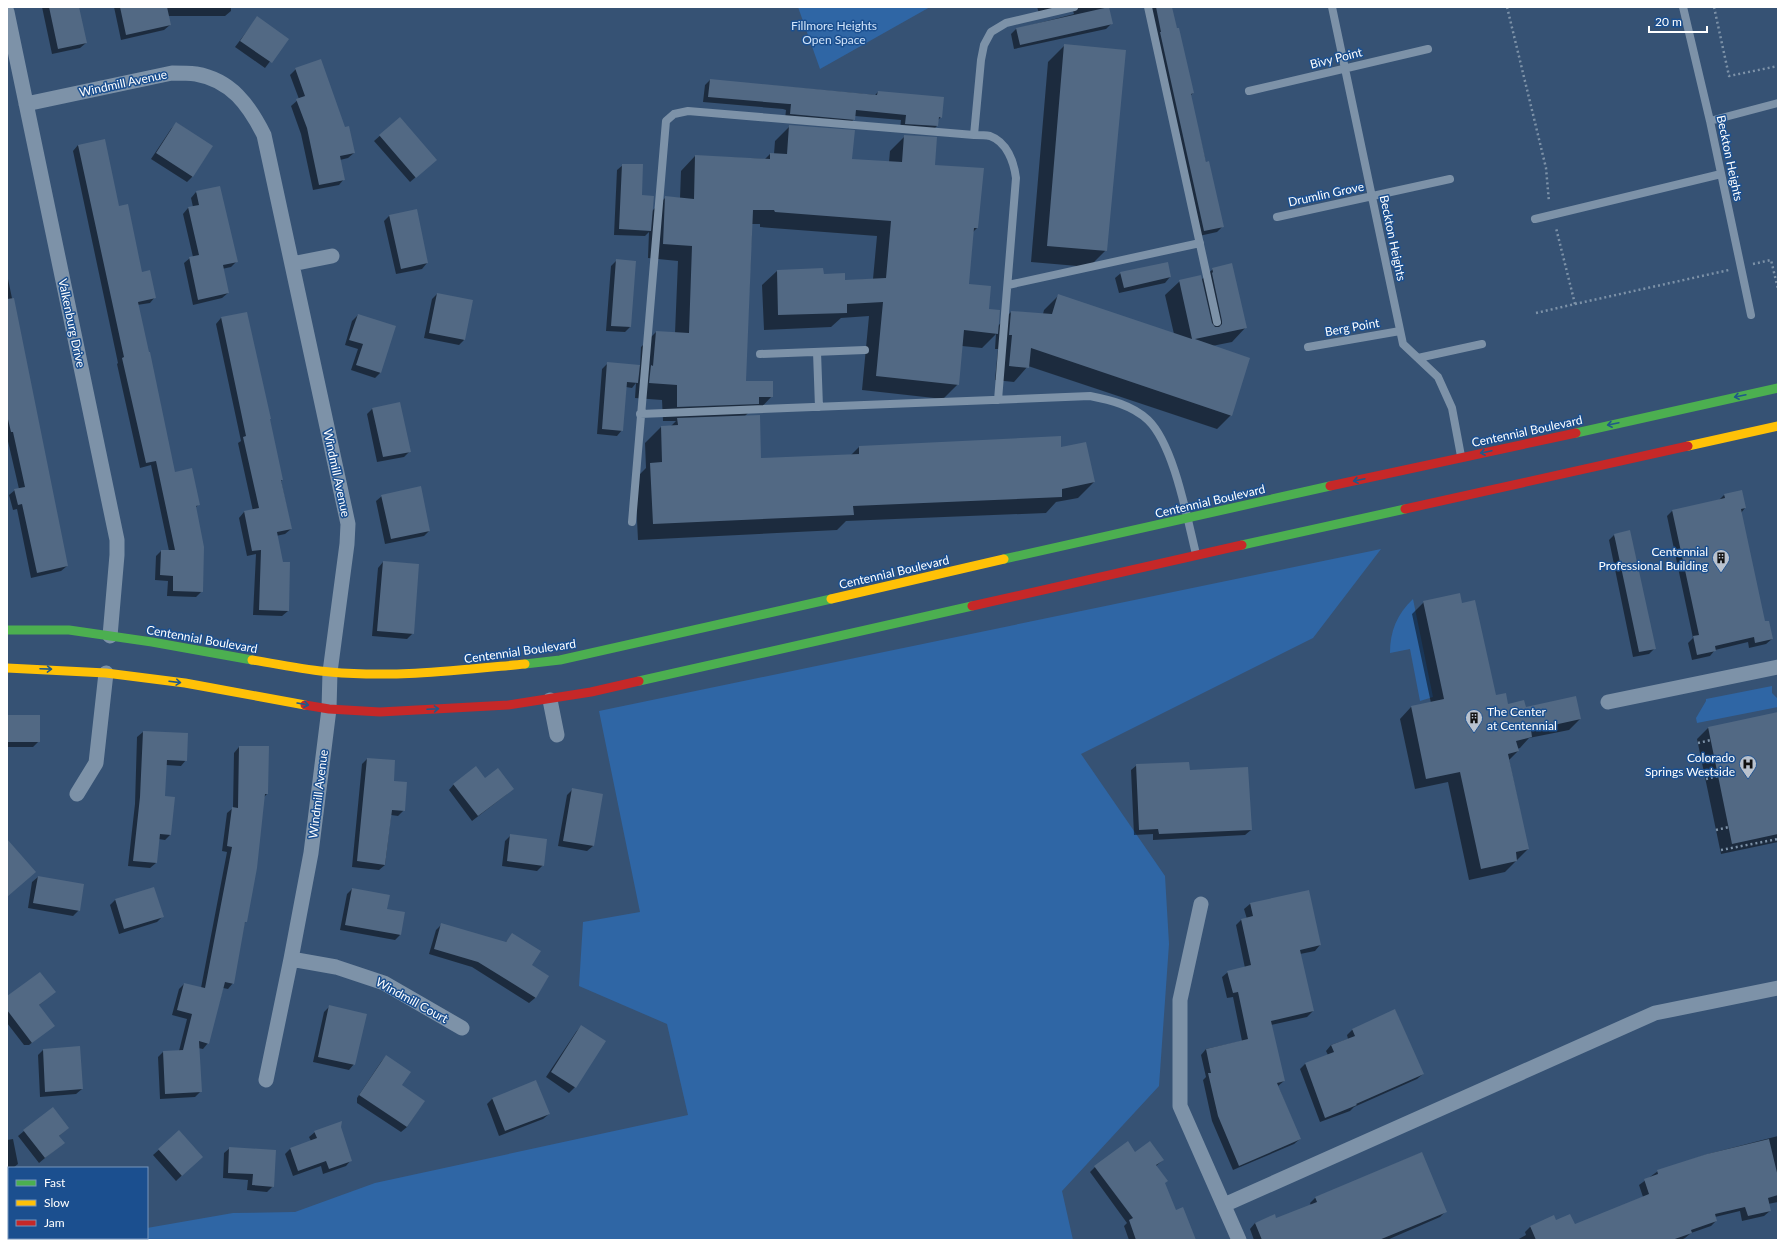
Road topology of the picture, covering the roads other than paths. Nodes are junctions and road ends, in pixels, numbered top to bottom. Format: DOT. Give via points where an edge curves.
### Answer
graph roads {
  1 [pos="1074,7"];
  2 [pos="1148,7"];
  3 [pos="1332,7"];
  4 [pos="1683,7"];
  5 [pos="7,12"];
  6 [pos="1428,49"];
  7 [pos="1345,68"];
  8 [pos="1249,91"];
  9 [pos="1778,103"];
  10 [pos="26,104"];
  11 [pos="1710,121"];
  12 [pos="974,135"];
  13 [pos="1721,174"];
  14 [pos="1450,179"];
  15 [pos="1372,196"];
  16 [pos="1277,216"];
  17 [pos="1535,220"];
  18 [pos="1200,243"];
  19 [pos="332,256"];
  20 [pos="292,264"];
  21 [pos="1008,285"];
  22 [pos="1751,315"];
  23 [pos="1217,322"];
  24 [pos="1400,331"];
  25 [pos="1482,344"];
  26 [pos="1308,347"];
  27 [pos="865,350"];
  28 [pos="817,352"];
  29 [pos="760,354"];
  30 [pos="1418,358"];
  31 [pos="1778,388"];
  32 [pos="998,400"];
  33 [pos="819,407"];
  34 [pos="640,414"];
  35 [pos="1778,426"];
  36 [pos="1462,458"];
  37 [pos="1187,518"];
  38 [pos="632,522"];
  39 [pos="1196,555"];
  40 [pos="7,630"];
  41 [pos="110,636"];
  42 [pos="1778,667"];
  43 [pos="7,668"];
  44 [pos="330,672"];
  45 [pos="106,673"];
  46 [pos="550,700"];
  47 [pos="1608,702"];
  48 [pos="329,709"];
  49 [pos="557,735"];
  50 [pos="77,794"];
  51 [pos="1201,904"];
  52 [pos="291,959"];
  53 [pos="1778,988"];
  54 [pos="462,1028"];
  55 [pos="266,1080"];
  56 [pos="1224,1205"];
  57 [pos="1239,1240"];
  1 -- 12 [label="lane" via="1006,23 991,32 984,45"];
  2 -- 18 [label="lane"];
  3 -- 7 [label="lane, Beckton Heights"];
  4 -- 11 [label="lane, Beckton Heights"];
  5 -- 10 [label="street, Valkenburg Drive"];
  6 -- 7 [label="lane, Bivy Point"];
  7 -- 8 [label="lane, Bivy Point"];
  7 -- 15 [label="lane, Beckton Heights"];
  9 -- 11 [label="lane"];
  10 -- 20 [label="street, Windmill Avenue" via="172,73 196,74 218,80 238,94 253,113 264,134"];
  10 -- 41 [label="street, Valkenburg Drive" via="117,540"];
  11 -- 13 [label="lane, Beckton Heights"];
  12 -- 21 [label="lane" via="990,136 1008,152 1014,164 1016,178"];
  12 -- 34 [label="lane" via="688,111 674,114 666,121"];
  13 -- 17 [label="lane"];
  13 -- 22 [label="lane, Beckton Heights"];
  14 -- 15 [label="lane, Drumlin Grove"];
  15 -- 16 [label="lane, Drumlin Grove"];
  15 -- 24 [label="lane, Beckton Heights"];
  18 -- 21 [label="lane"];
  18 -- 23 [label="lane"];
  19 -- 20 [label="street"];
  20 -- 44 [label="street, Windmill Avenue" via="348,524 348,544"];
  21 -- 32 [label="lane"];
  24 -- 26 [label="lane, Berg Point"];
  24 -- 30 [label="lane, Beckton Heights" via="1403,344"];
  25 -- 30 [label="lane"];
  27 -- 28 [label="lane"];
  28 -- 29 [label="lane"];
  28 -- 33 [label="lane"];
  30 -- 36 [label="lane, Beckton Heights" via="1441,383 1452,408"];
  31 -- 36 [label="main road, Centennial Boulevard, one-way"];
  32 -- 33 [label="lane"];
  32 -- 37 [label="lane" via="1090,396 1113,400 1135,411 1148,420 1162,440 1172,463"];
  33 -- 34 [label="lane"];
  34 -- 38 [label="lane"];
  35 -- 39 [label="main road"];
  36 -- 37 [label="main road, Centennial Boulevard, one-way"];
  37 -- 39 [label="lane"];
  37 -- 44 [label="main road, Centennial Boulevard" via="560,660 443,672"];
  39 -- 46 [label="main road"];
  40 -- 41 [label="main road, Centennial Boulevard" via="69,630"];
  41 -- 44 [label="main road, Centennial Boulevard"];
  42 -- 47 [label="street"];
  43 -- 45 [label="main road, one-way"];
  44 -- 48 [label="street, Windmill Avenue"];
  45 -- 48 [label="main road, one-way" via="185,683"];
  45 -- 50 [label="street" via="96,763"];
  48 -- 46 [label="main road, one-way" via="380,712 508,705"];
  46 -- 49 [label="street"];
  48 -- 52 [label="street, Windmill Avenue" via="311,853"];
  51 -- 56 [label="street" via="1180,1000 1180,1106"];
  52 -- 54 [label="street, Windmill Court" via="336,967 384,983"];
  52 -- 55 [label="street, Windmill Avenue"];
  53 -- 56 [label="street" via="1655,1013"];
  56 -- 57 [label="street"];
}
